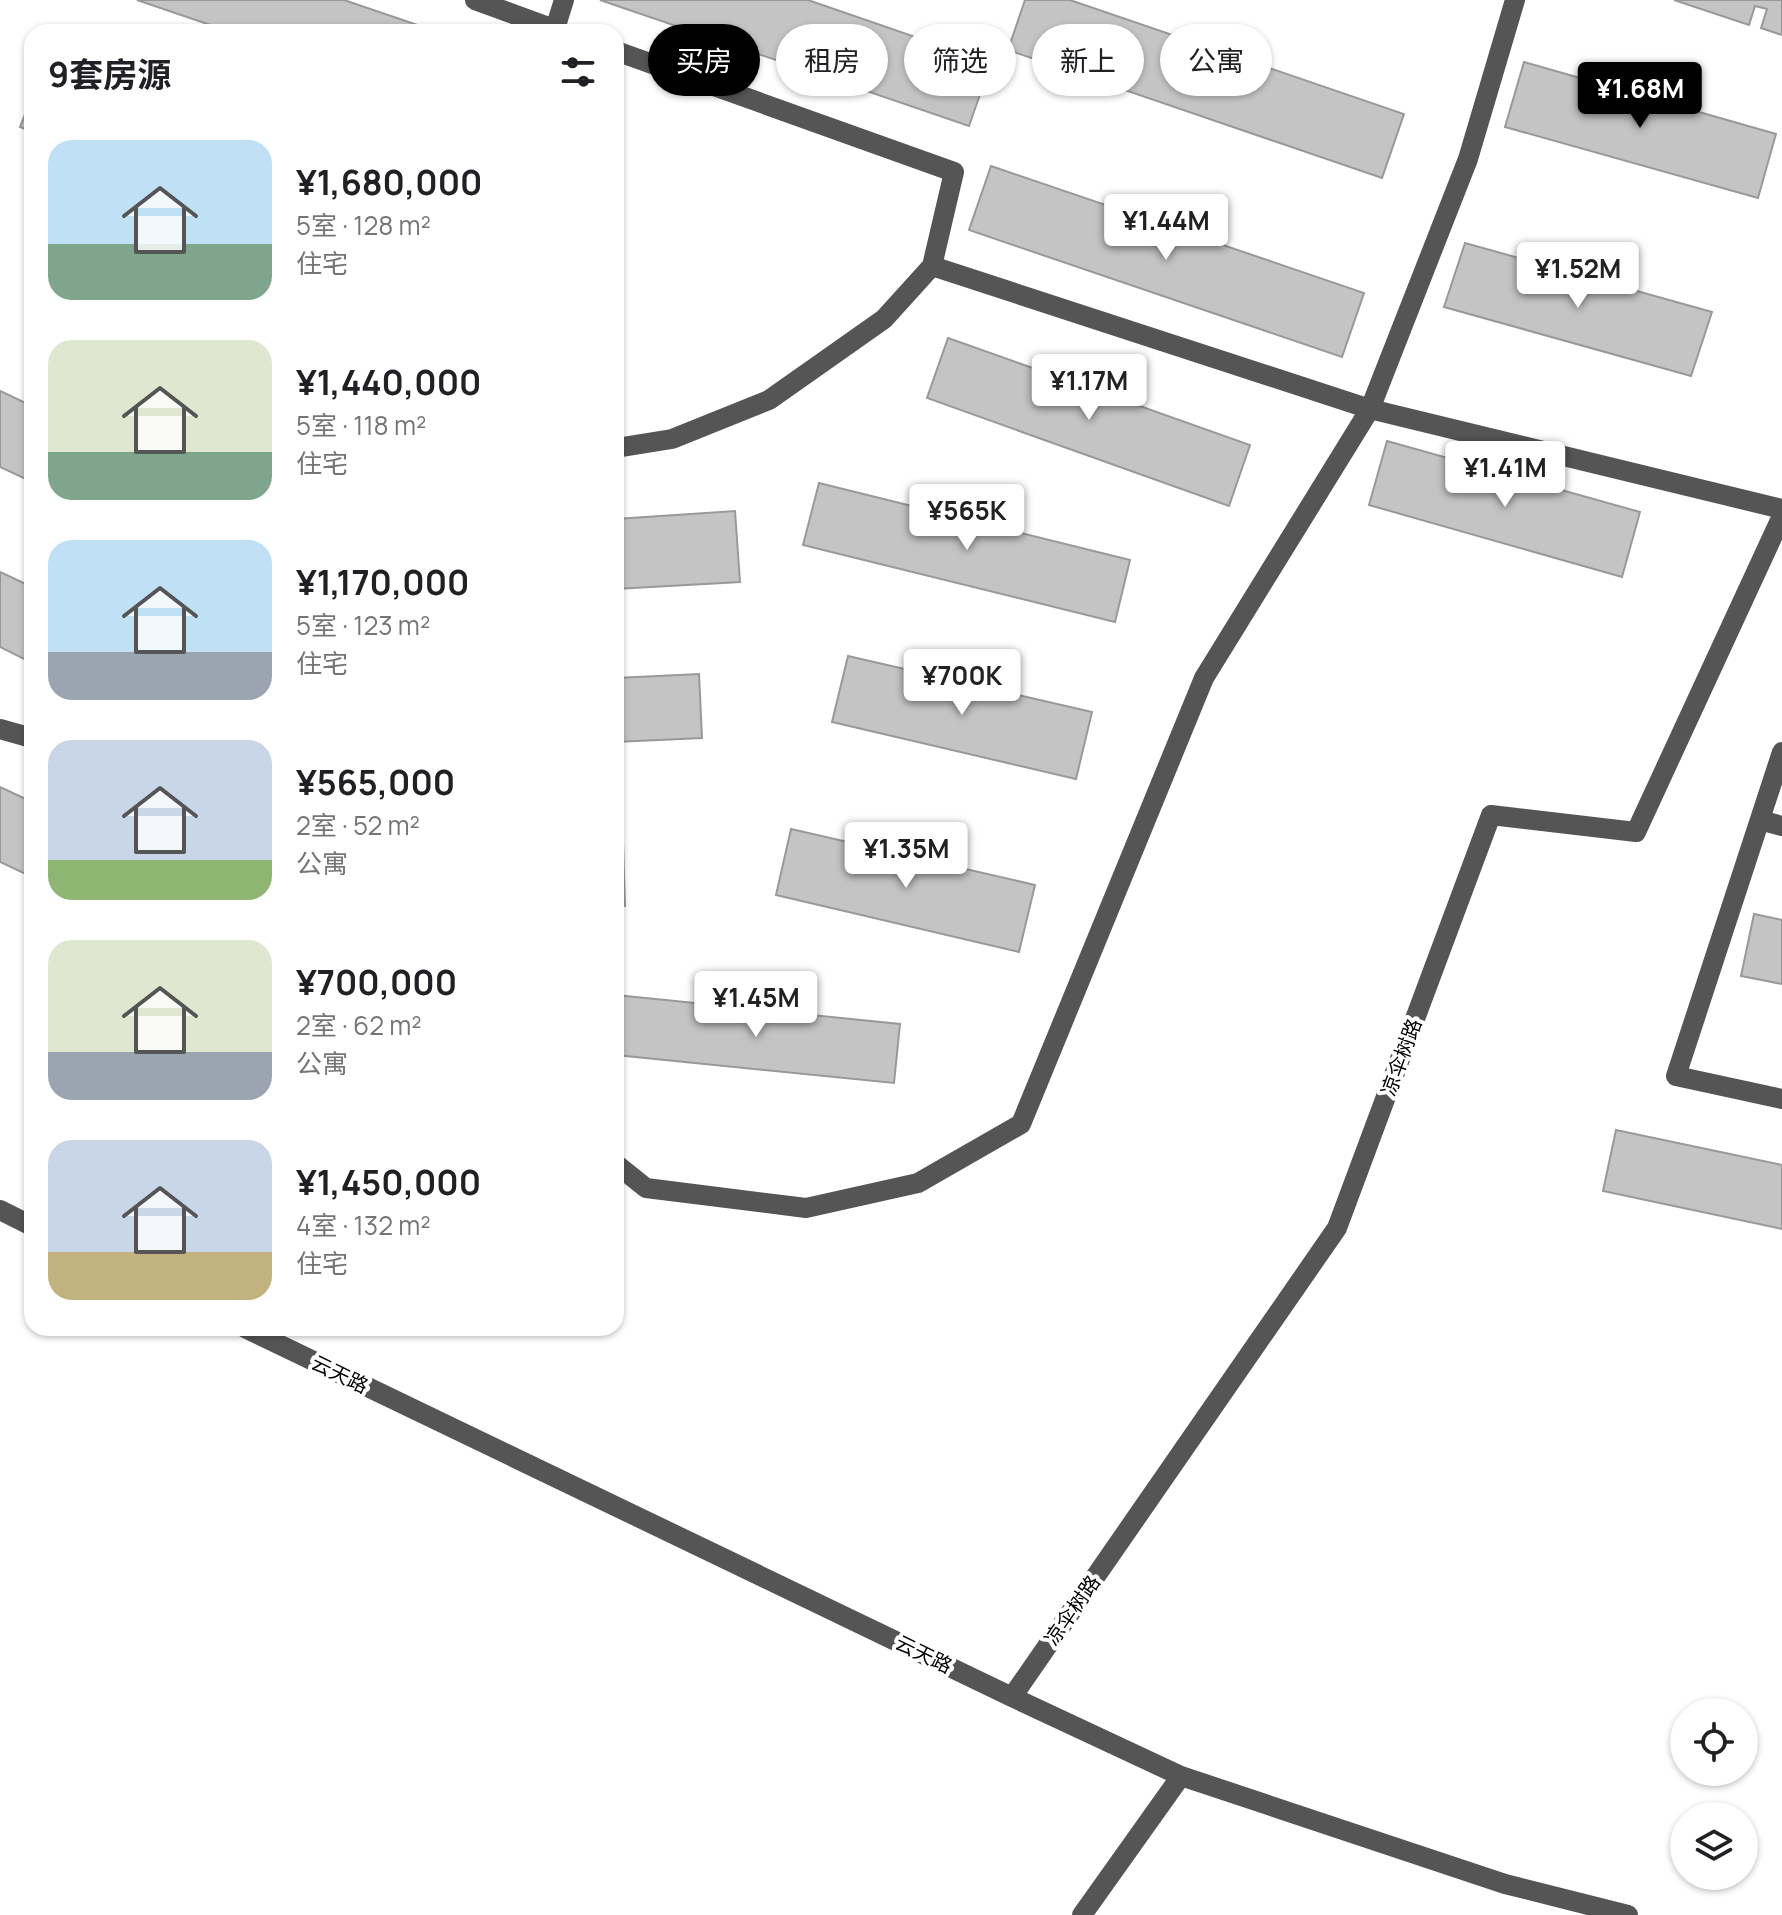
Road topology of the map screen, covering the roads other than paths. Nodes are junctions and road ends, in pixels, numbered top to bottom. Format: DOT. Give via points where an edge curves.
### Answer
graph roads {
  1 [pos="475,0"];
  2 [pos="564,0"];
  3 [pos="1515,0"];
  4 [pos="538,24"];
  5 [pos="559,24"];
  6 [pos="624,54"];
  7 [pos="932,266"];
  8 [pos="1370,409"];
  9 [pos="624,447"];
  10 [pos="1782,509"];
  11 [pos="1782,516"];
  12 [pos="0,729"];
  13 [pos="24,736"];
  14 [pos="1782,752"];
  15 [pos="1760,820"];
  16 [pos="1782,826"];
  17 [pos="1782,1099"];
  18 [pos="624,1170"];
  19 [pos="0,1210"];
  20 [pos="24,1222"];
  21 [pos="262,1336"];
  22 [pos="1012,1697"];
  23 [pos="1181,1776"];
  24 [pos="1082,1915"];
  25 [pos="1628,1915"];
  1 -- 4 [label="street"];
  2 -- 5 [label="street"];
  3 -- 8 [label="street" via="1468,159"];
  6 -- 7 [label="street" via="954,172"];
  7 -- 8 [label="street"];
  7 -- 9 [label="street" via="884,319 769,400 672,439"];
  8 -- 10 [label="street"];
  8 -- 18 [label="street" via="1204,678 1021,1124 918,1183 806,1208 646,1188"];
  11 -- 22 [label="street, 凉伞树路" via="1636,832 1491,815 1337,1228"];
  12 -- 13 [label="street"];
  14 -- 15 [label="street"];
  15 -- 16 [label="street"];
  15 -- 17 [label="street" via="1676,1076"];
  19 -- 20 [label="street"];
  21 -- 22 [label="street, 云天路"];
  22 -- 23 [label="street, 云天路"];
  23 -- 24 [label="street"];
  23 -- 25 [label="street, 云天路" via="1505,1884"];
}
